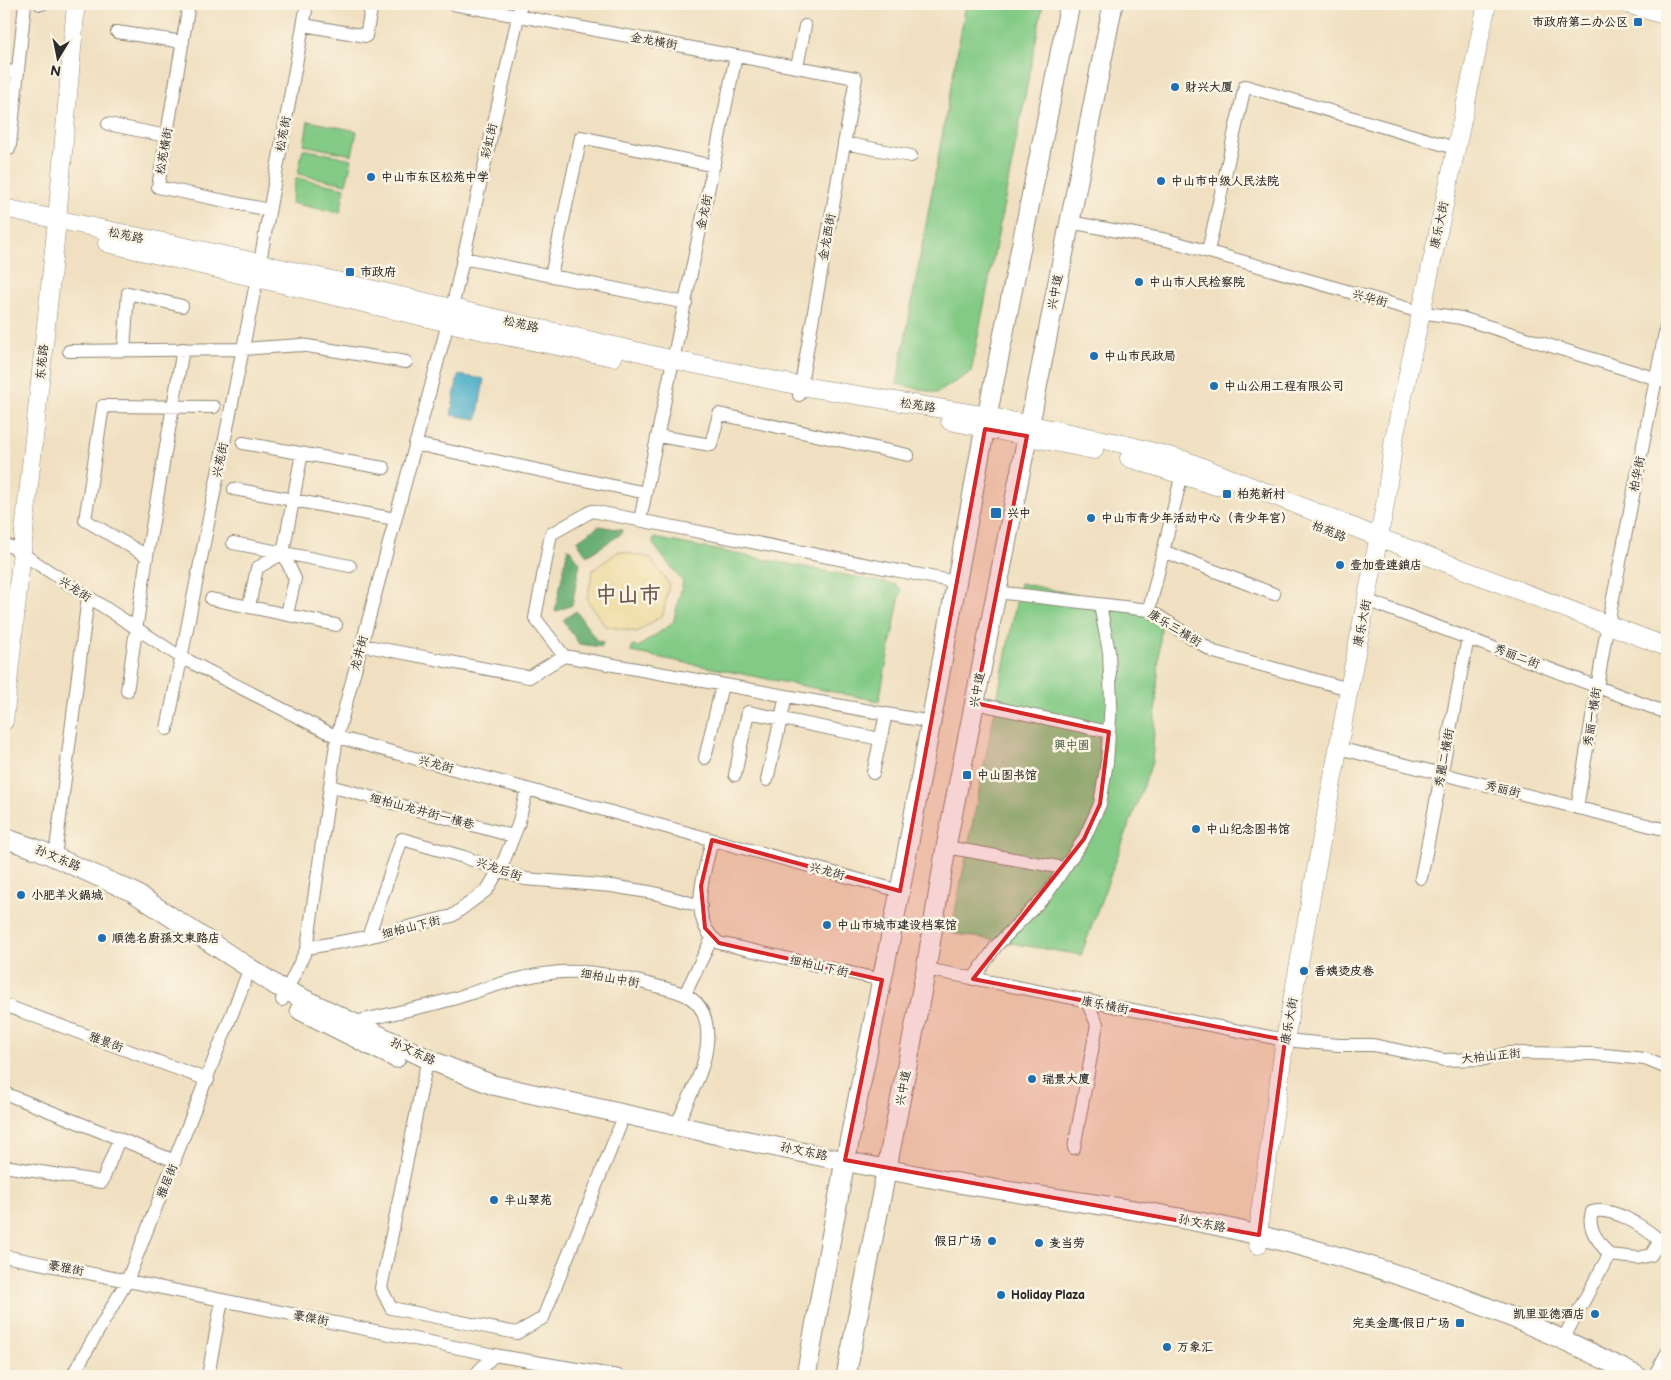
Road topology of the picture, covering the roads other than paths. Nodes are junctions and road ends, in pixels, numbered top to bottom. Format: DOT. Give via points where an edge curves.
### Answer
graph roads {
  1 [pos="25,4"];
  2 [pos="65,4"];
  3 [pos="76,4"];
  4 [pos="189,4"];
  5 [pos="307,4"];
  6 [pos="372,4"];
  7 [pos="453,4"];
  8 [pos="1070,4"];
  9 [pos="1113,4"];
  10 [pos="1487,4"];
  11 [pos="1627,4"];
  12 [pos="519,10"];
  13 [pos="1667,16"];
  14 [pos="304,25"];
  15 [pos="805,26"];
  16 [pos="118,32"];
  17 [pos="182,42"];
  18 [pos="736,56"];
  19 [pos="797,67"];
  20 [pos="4,70"];
  21 [pos="18,73"];
  22 [pos="856,78"];
  23 [pos="108,124"];
  24 [pos="166,136"];
  25 [pos="844,144"];
  26 [pos="1455,148"];
  27 [pos="4,150"];
  28 [pos="912,156"];
  29 [pos="714,166"];
  30 [pos="4,208"];
  31 [pos="269,210"];
  32 [pos="4,220"];
  33 [pos="1069,222"];
  34 [pos="52,224"];
  35 [pos="1208,251"];
  36 [pos="463,258"];
  37 [pos="258,271"];
  38 [pos="551,276"];
  39 [pos="686,303"];
  40 [pos="182,306"];
  41 [pos="1420,312"];
  42 [pos="450,315"];
  43 [pos="1667,322"];
  44 [pos="242,348"];
  45 [pos="183,349"];
  46 [pos="124,350"];
  47 [pos="69,352"];
  48 [pos="406,362"];
  49 [pos="673,364"];
  50 [pos="1662,380"];
  51 [pos="800,390"];
  52 [pos="173,407"];
  53 [pos="214,407"];
  54 [pos="986,422"];
  55 [pos="1027,430"];
  56 [pos="658,436"];
  57 [pos="243,443"];
  58 [pos="415,444"];
  59 [pos="302,453"];
  60 [pos="908,455"];
  61 [pos="384,468"];
  62 [pos="1182,474"];
  63 [pos="234,489"];
  64 [pos="646,493"];
  65 [pos="293,499"];
  66 [pos="395,519"];
  67 [pos="640,520"];
  68 [pos="233,543"];
  69 [pos="1377,543"];
  70 [pos="12,549"];
  71 [pos="1163,550"];
  72 [pos="283,553"];
  73 [pos="147,556"];
  74 [pos="350,566"];
  75 [pos="956,582"];
  76 [pos="996,592"];
  77 [pos="1274,594"];
  78 [pos="88,597"];
  79 [pos="211,599"];
  80 [pos="1366,600"];
  81 [pos="1100,604"];
  82 [pos="250,606"];
  83 [pos="1149,610"];
  84 [pos="287,614"];
  85 [pos="4,622"];
  86 [pos="336,625"];
  87 [pos="136,628"];
  88 [pos="1607,630"];
  89 [pos="1468,638"];
  90 [pos="362,645"];
  91 [pos="1667,647"];
  92 [pos="179,656"];
  93 [pos="564,656"];
  94 [pos="1667,656"];
  95 [pos="722,685"];
  96 [pos="1597,686"];
  97 [pos="1349,689"];
  98 [pos="127,691"];
  99 [pos="786,696"];
  100 [pos="975,703"];
  101 [pos="1667,713"];
  102 [pos="886,714"];
  103 [pos="781,719"];
  104 [pos="4,721"];
  105 [pos="931,722"];
  106 [pos="167,729"];
  107 [pos="1109,732"];
  108 [pos="337,737"];
  109 [pos="880,739"];
  110 [pos="1338,748"];
  111 [pos="705,758"];
  112 [pos="873,773"];
  113 [pos="1441,774"];
  114 [pos="735,775"];
  115 [pos="767,780"];
  116 [pos="330,786"];
  117 [pos="527,789"];
  118 [pos="1577,808"];
  119 [pos="1667,830"];
  120 [pos="513,836"];
  121 [pos="4,838"];
  122 [pos="712,840"];
  123 [pos="946,847"];
  124 [pos="4,848"];
  125 [pos="55,857"];
  126 [pos="1064,868"];
  127 [pos="498,871"];
  128 [pos="1421,878"];
  129 [pos="900,891"];
  130 [pos="701,906"];
  131 [pos="368,937"];
  132 [pos="712,938"];
  133 [pos="307,948"];
  134 [pos="926,970"];
  135 [pos="246,978"];
  136 [pos="973,979"];
  137 [pos="882,980"];
  138 [pos="685,994"];
  139 [pos="284,995"];
  140 [pos="1087,1002"];
  141 [pos="4,1005"];
  142 [pos="353,1023"];
  143 [pos="335,1029"];
  144 [pos="1285,1040"];
  145 [pos="1667,1068"];
  146 [pos="425,1071"];
  147 [pos="208,1080"];
  148 [pos="4,1093"];
  149 [pos="676,1125"];
  150 [pos="620,1126"];
  151 [pos="120,1139"];
  152 [pos="1074,1148"];
  153 [pos="175,1162"];
  154 [pos="4,1166"];
  155 [pos="844,1166"];
  156 [pos="887,1175"];
  157 [pos="1259,1240"];
  158 [pos="1609,1255"];
  159 [pos="4,1256"];
  160 [pos="127,1280"];
  161 [pos="222,1300"];
  162 [pos="1564,1339"];
  163 [pos="1667,1353"];
  164 [pos="494,1355"];
  165 [pos="570,1372"];
  166 [pos="72,1376"];
  167 [pos="208,1376"];
  168 [pos="474,1376"];
  169 [pos="618,1376"];
  170 [pos="806,1376"];
  171 [pos="846,1376"];
  172 [pos="1610,1376"];
  173 [pos="1637,1376"];
  174 [pos="1654,1376"];
  1 -- 21 [label="street"];
  2 -- 34 [label="street, 东苑路"];
  3 -- 34 [label="street, 东苑路"];
  4 -- 17 [label="street, 松苑横街"];
  5 -- 14 [label="street, 松苑街"];
  6 -- 14 [label="street" via="366,36"];
  7 -- 12 [label="street, 金龙横街"];
  8 -- 54 [label="main road"];
  9 -- 33 [label="main road, 兴中道"];
  10 -- 26 [label="street, 康乐大街"];
  11 -- 13 [label="street"];
  12 -- 18 [label="street, 金龙横街"];
  12 -- 36 [label="street, 彩虹街"];
  14 -- 31 [label="street, 松苑街"];
  15 -- 19 [label="street"];
  16 -- 17 [label="street"];
  17 -- 24 [label="street, 松苑横街"];
  18 -- 19 [label="street, 金龙横街"];
  18 -- 29 [label="street, 金龙街"];
  19 -- 22 [label="street, 金龙横街"];
  20 -- 21 [label="street"];
  21 -- 27 [label="street" via="10,145"];
  22 -- 25 [label="street, 金龙西街"];
  23 -- 24 [label="street"];
  24 -- 31 [label="street, 松苑横街" via="158,186"];
  25 -- 28 [label="street"];
  25 -- 51 [label="street, 金龙西街"];
  26 -- 35 [label="street" via="1245,86"];
  26 -- 41 [label="street, 康乐大街"];
  29 -- 38 [label="street" via="581,136"];
  29 -- 39 [label="street, 金龙街"];
  30 -- 34 [label="street"];
  31 -- 37 [label="street, 松苑街"];
  32 -- 34 [label="street"];
  33 -- 35 [label="street, 兴华街"];
  33 -- 55 [label="main road, 兴中道"];
  34 -- 37 [label="street, 松苑路"];
  34 -- 70 [label="street, 东苑路"];
  35 -- 41 [label="street, 兴华街"];
  36 -- 38 [label="street"];
  36 -- 42 [label="street, 彩虹街"];
  37 -- 42 [label="street, 松苑路"];
  37 -- 44 [label="street, 兴苑街"];
  38 -- 39 [label="street"];
  39 -- 49 [label="street, 金龙街"];
  40 -- 46 [label="street" via="128,293"];
  41 -- 50 [label="street, 兴华街" via="1461,318"];
  41 -- 69 [label="street, 康乐大街"];
  42 -- 49 [label="street, 松苑路"];
  42 -- 58 [label="street, 龙井街"];
  43 -- 50 [label="street, 柏华街"];
  44 -- 45 [label="street"];
  44 -- 48 [label="street" via="301,345"];
  44 -- 92 [label="street, 兴苑街"];
  45 -- 46 [label="street"];
  45 -- 52 [label="street"];
  46 -- 47 [label="street"];
  49 -- 51 [label="street, 松苑路"];
  49 -- 56 [label="street, 金龙街"];
  50 -- 88 [label="street, 柏华街"];
  51 -- 54 [label="street, 松苑路"];
  52 -- 53 [label="street"];
  52 -- 73 [label="street"];
  52 -- 73 [label="street" via="103,406 85,520"];
  54 -- 55 [label="street, 柏苑路"];
  54 -- 75 [label="main road"];
  55 -- 62 [label="street, 柏苑路"];
  55 -- 69 [label="street, 柏苑路" via="1123,444 1187,461"];
  55 -- 76 [label="main road, 兴中道"];
  56 -- 60 [label="street" via="711,445 719,414"];
  56 -- 64 [label="street, 金龙街"];
  57 -- 59 [label="street"];
  58 -- 64 [label="street"];
  58 -- 66 [label="street, 龙井街"];
  59 -- 61 [label="street"];
  59 -- 65 [label="street"];
  62 -- 69 [label="street, 柏苑路"];
  62 -- 71 [label="street"];
  63 -- 65 [label="street"];
  64 -- 67 [label="street, 金龙街"];
  65 -- 66 [label="street"];
  65 -- 72 [label="street"];
  66 -- 90 [label="street, 龙井街"];
  67 -- 75 [label="street"];
  67 -- 93 [label="street" via="592,511 552,534 534,618"];
  68 -- 72 [label="street"];
  69 -- 80 [label="street, 康乐大街"];
  69 -- 88 [label="street, 柏苑路"];
  70 -- 78 [label="street, 兴龙街"];
  70 -- 85 [label="street, 东苑路"];
  70 -- 104 [label="street, 东苑路"];
  71 -- 77 [label="street"];
  71 -- 83 [label="street"];
  72 -- 74 [label="street"];
  72 -- 82 [label="street" via="257,568"];
  72 -- 84 [label="street" via="295,580"];
  73 -- 87 [label="street"];
  75 -- 105 [label="main road"];
  76 -- 81 [label="street, 康乐三横街"];
  76 -- 100 [label="main road, 兴中道"];
  78 -- 87 [label="street, 兴龙街"];
  78 -- 125 [label="street"];
  79 -- 82 [label="street"];
  80 -- 89 [label="street, 秀丽二街"];
  80 -- 97 [label="street, 康乐大街"];
  81 -- 83 [label="street, 康乐三横街"];
  81 -- 107 [label="street" via="1109,652"];
  82 -- 84 [label="street"];
  83 -- 97 [label="street, 康乐三横街" via="1214,652"];
  84 -- 86 [label="street"];
  87 -- 92 [label="street, 兴龙街"];
  87 -- 98 [label="street"];
  88 -- 91 [label="street, 柏苑路"];
  88 -- 94 [label="street, 柏苑路"];
  88 -- 96 [label="street, 秀丽一横街"];
  89 -- 96 [label="street, 秀丽二街"];
  89 -- 113 [label="street, 秀麗二橫街"];
  90 -- 93 [label="street" via="529,677"];
  90 -- 108 [label="street, 龙井街"];
  92 -- 106 [label="street, 兴苑街"];
  92 -- 108 [label="street, 兴龙街"];
  93 -- 95 [label="street"];
  95 -- 99 [label="street"];
  95 -- 111 [label="street"];
  96 -- 101 [label="street, 秀丽二街"];
  96 -- 118 [label="street, 秀丽一横街"];
  97 -- 110 [label="street, 康乐大街"];
  99 -- 102 [label="street"];
  99 -- 103 [label="street"];
  100 -- 107 [label="street"];
  100 -- 123 [label="main road, 兴中道"];
  102 -- 105 [label="street"];
  102 -- 109 [label="street"];
  103 -- 109 [label="street"];
  103 -- 114 [label="street" via="748,712"];
  103 -- 115 [label="street"];
  105 -- 129 [label="main road"];
  107 -- 126 [label="street" via="1100,804 1084,840"];
  108 -- 116 [label="street, 龙井街"];
  108 -- 117 [label="street, 兴龙街"];
  109 -- 112 [label="street"];
  110 -- 113 [label="street, 秀丽街"];
  110 -- 144 [label="street, 康乐大街"];
  113 -- 118 [label="street, 秀丽街"];
  113 -- 128 [label="street, 秀麗二橫街"];
  116 -- 120 [label="street, 细柏山龙井街一横巷"];
  116 -- 133 [label="street, 龙井街"];
  117 -- 120 [label="street, 细柏山下街"];
  117 -- 122 [label="street, 兴龙街"];
  118 -- 119 [label="street, 秀丽街"];
  120 -- 127 [label="street, 细柏山下街"];
  121 -- 125 [label="main road, 孙文东路"];
  122 -- 129 [label="street, 兴龙街"];
  122 -- 130 [label="street" via="701,886"];
  123 -- 126 [label="street"];
  123 -- 134 [label="main road, 兴中道"];
  124 -- 135 [label="main road, 孙文东路" via="127,901"];
  125 -- 139 [label="main road, 孙文东路" via="133,892"];
  126 -- 136 [label="street" via="1047,894 997,945"];
  127 -- 130 [label="street, 兴龙后街" via="525,879 654,893"];
  127 -- 131 [label="street, 细柏山下街" via="487,890 452,916"];
  127 -- 131 [label="street, 兴龙后街" via="402,838"];
  129 -- 137 [label="main road"];
  130 -- 132 [label="street" via="705,928"];
  131 -- 133 [label="street, 细柏山下街"];
  132 -- 137 [label="street, 细柏山下街" via="719,943"];
  132 -- 138 [label="street"];
  133 -- 139 [label="street, 龙井街"];
  134 -- 136 [label="street, 康乐横街"];
  134 -- 156 [label="main road, 兴中道"];
  135 -- 139 [label="main road, 孙文东路"];
  135 -- 147 [label="street, 雅居街"];
  136 -- 140 [label="street, 康乐横街"];
  137 -- 155 [label="main road"];
  138 -- 142 [label="street, 细柏山中街" via="583,972 556,972 516,978 455,998"];
  138 -- 149 [label="street, 细柏山中街" via="697,1001 708,1032 699,1074"];
  139 -- 142 [label="main road, 孙文东路"];
  139 -- 143 [label="main road, 孙文东路"];
  140 -- 144 [label="street, 康乐横街"];
  140 -- 152 [label="street" via="1097,1024"];
  141 -- 147 [label="street, 雅景街"];
  142 -- 143 [label="street, 细柏山中街"];
  142 -- 149 [label="main road, 孙文东路" via="430,1060 493,1085"];
  143 -- 146 [label="main road, 孙文东路"];
  144 -- 145 [label="street, 大柏山正街" via="1373,1045 1444,1060 1485,1059 1508,1053 1594,1054 1645,1059"];
  144 -- 157 [label="street, 康乐大街"];
  146 -- 150 [label="main road, 孙文东路" via="490,1095"];
  146 -- 150 [label="street" via="381,1288 391,1308 517,1333 543,1318"];
  147 -- 153 [label="street, 雅居街"];
  148 -- 151 [label="street"];
  149 -- 155 [label="main road, 孙文东路"];
  150 -- 155 [label="main road, 孙文东路"];
  151 -- 153 [label="street"];
  151 -- 154 [label="street" via="102,1182"];
  153 -- 160 [label="street, 雅居街"];
  155 -- 156 [label="main road, 孙文东路"];
  155 -- 170 [label="main road"];
  156 -- 157 [label="main road, 孙文东路" via="1127,1209"];
  156 -- 171 [label="main road, 兴中道"];
  157 -- 162 [label="main road, 孙文东路" via="1417,1280"];
  157 -- 172 [label="main road, 孙文东路" via="1416,1291 1586,1362"];
  158 -- 158 [label="street" via="1638,1258 1651,1255 1658,1244 1657,1238 1616,1214 1599,1210 1592,1212 1591,1229"];
  158 -- 162 [label="street"];
  159 -- 160 [label="street, 豪雅街"];
  160 -- 161 [label="street, 豪傑街"];
  160 -- 166 [label="street, 雅居街"];
  161 -- 164 [label="street, 豪傑街"];
  161 -- 167 [label="street"];
  162 -- 173 [label="main road, 孙文东路"];
  163 -- 174 [label="street"];
  164 -- 165 [label="street, 豪傑街"];
  164 -- 168 [label="street"];
  165 -- 169 [label="street, 豪傑街"];
}
